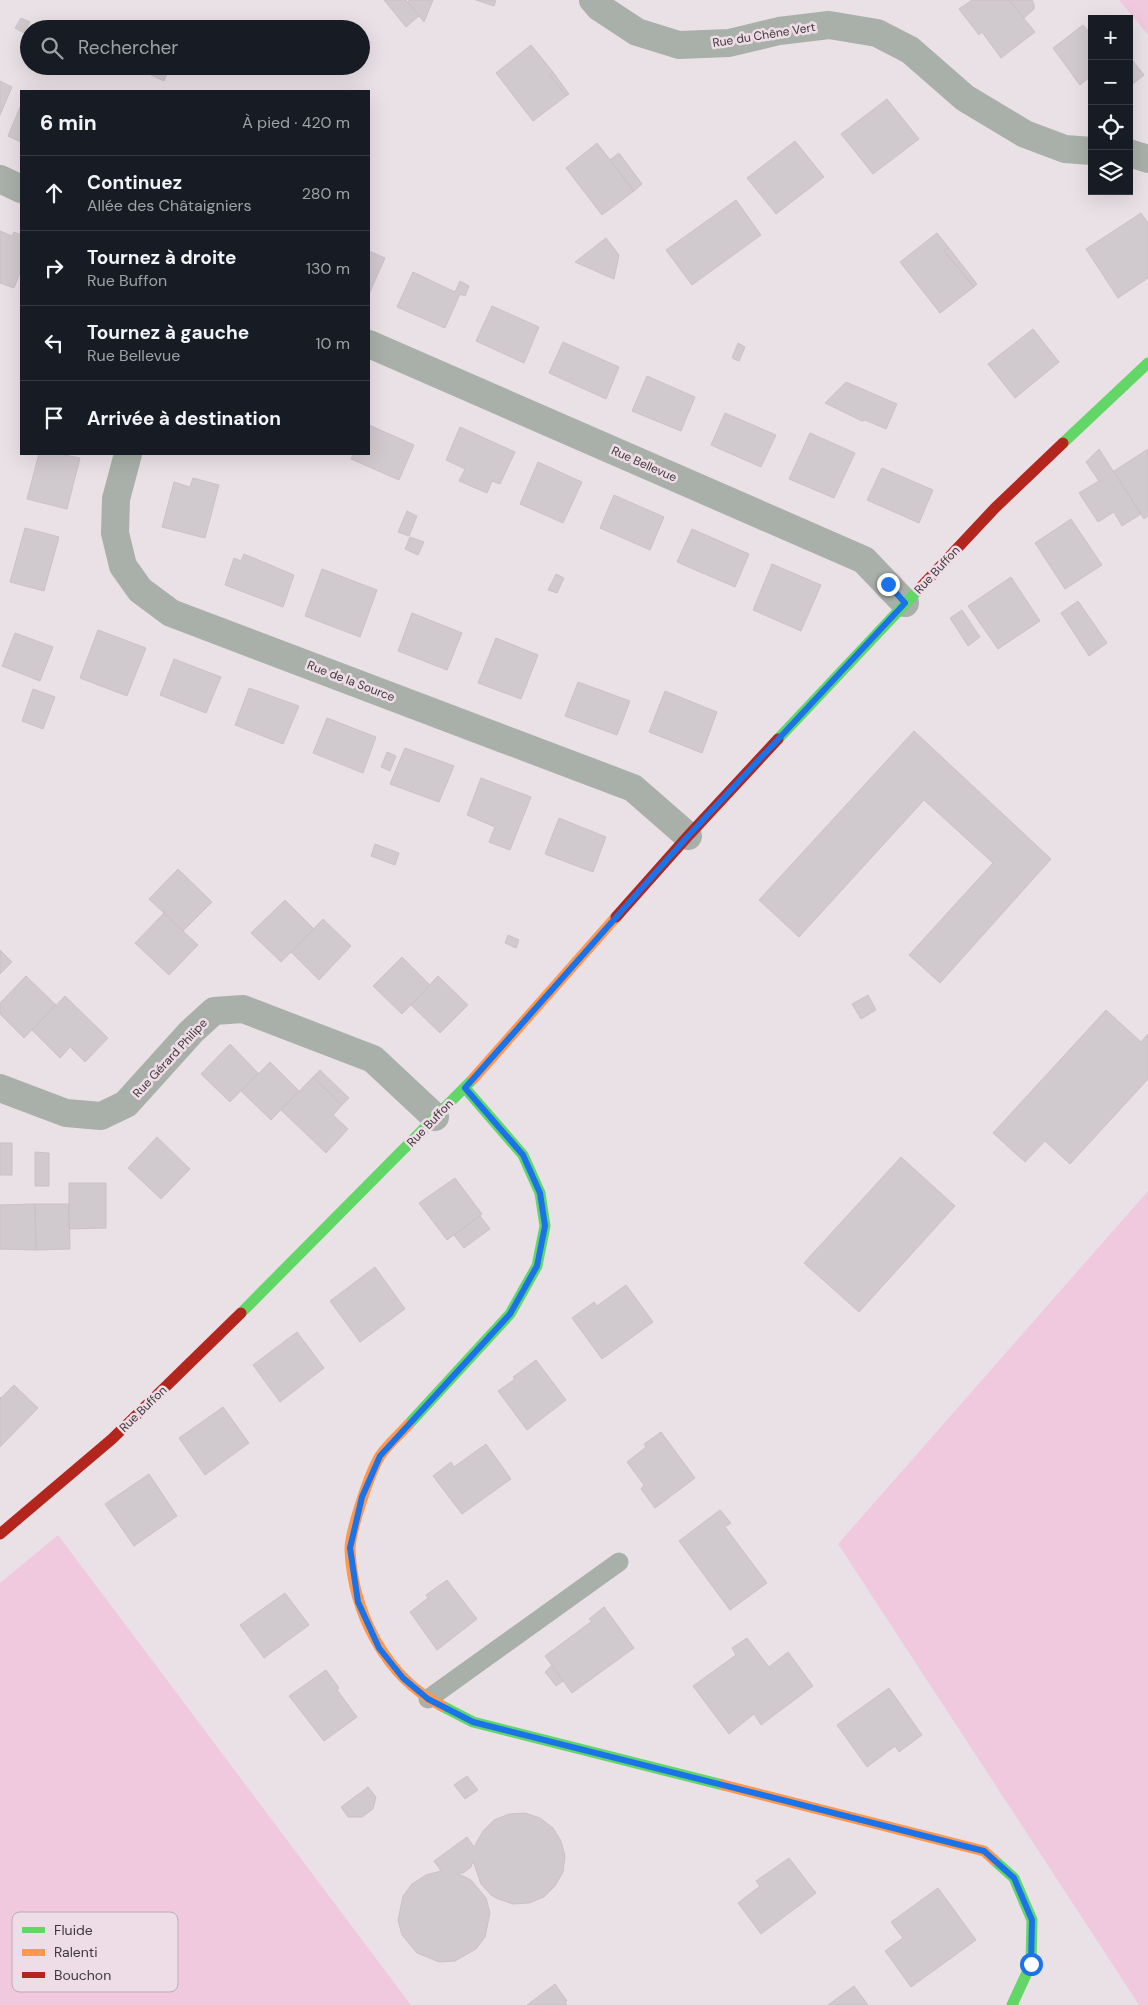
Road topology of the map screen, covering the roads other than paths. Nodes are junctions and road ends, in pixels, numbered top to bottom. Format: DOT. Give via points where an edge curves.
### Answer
graph roads {
  1 [pos="593,0"];
  2 [pos="1088,151"];
  3 [pos="1133,154"];
  4 [pos="1148,159"];
  5 [pos="0,179"];
  6 [pos="20,189"];
  7 [pos="370,344"];
  8 [pos="1148,363"];
  9 [pos="128,455"];
  10 [pos="905,603"];
  11 [pos="688,836"];
  12 [pos="0,1088"];
  13 [pos="465,1088"];
  14 [pos="435,1117"];
  15 [pos="0,1534"];
  16 [pos="618,1562"];
  17 [pos="428,1699"];
  18 [pos="1012,2005"];
  1 -- 2 [label="street, Rue du Chêne Vert" via="599,8 637,32 680,45 729,43 779,31 829,26 877,33 910,50 965,98 1026,134 1065,149"];
  3 -- 4 [label="street"];
  5 -- 6 [label="street"];
  7 -- 10 [label="street, Rue Bellevue" via="864,560"];
  8 -- 10 [label="street, Rue Buffon" via="995,508"];
  9 -- 11 [label="street, Rue de la Source" via="116,499 115,533 123,566 140,590 171,613 633,788"];
  10 -- 11 [label="street, Rue Buffon"];
  11 -- 13 [label="street, Rue Buffon"];
  12 -- 14 [label="street, Rue Gérard Philipe" via="66,1114 102,1116 126,1104 214,1011 243,1009 373,1059"];
  13 -- 14 [label="street, Rue Buffon"];
  13 -- 17 [label="street" via="523,1155 540,1193 545,1226 537,1266 510,1314 380,1456 362,1497 350,1548 358,1602 379,1648 403,1678"];
  14 -- 15 [label="street, Rue Buffon" via="296,1260 112,1439"];
  16 -- 17 [label="lane"];
  17 -- 18 [label="street" via="473,1722 984,1851 1014,1878 1032,1920 1031,1964"];
}
